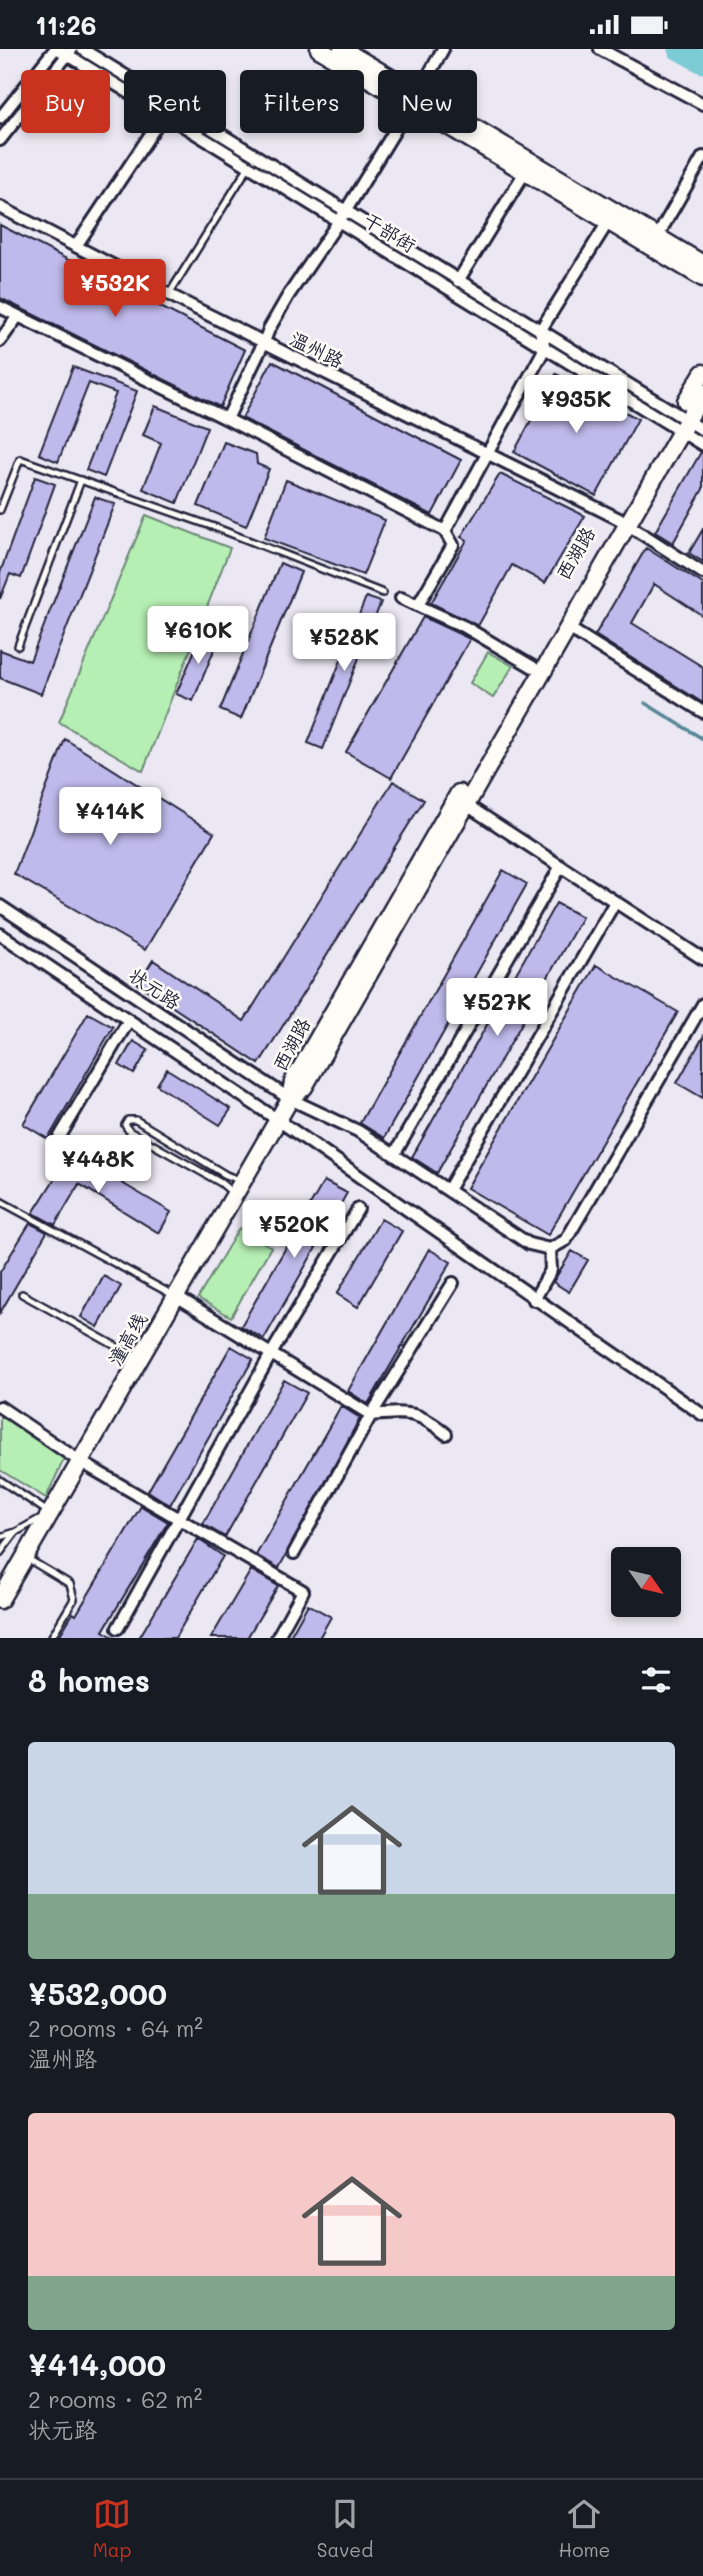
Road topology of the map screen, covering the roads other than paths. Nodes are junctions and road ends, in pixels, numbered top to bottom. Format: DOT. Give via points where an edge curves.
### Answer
graph roads {
  1 [pos="82,49"];
  2 [pos="319,49"];
  3 [pos="342,49"];
  4 [pos="443,49"];
  5 [pos="600,49"];
  6 [pos="63,51"];
  7 [pos="431,70"];
  8 [pos="378,74"];
  9 [pos="378,80"];
  10 [pos="124,89"];
  11 [pos="703,104"];
  12 [pos="0,118"];
  13 [pos="151,133"];
  14 [pos="195,133"];
  15 [pos="394,133"];
  16 [pos="466,133"];
  17 [pos="475,133"];
  18 [pos="0,140"];
  19 [pos="703,157"];
  20 [pos="249,166"];
  21 [pos="525,172"];
  22 [pos="0,207"];
  23 [pos="342,217"];
  24 [pos="608,222"];
  25 [pos="657,237"];
  26 [pos="76,246"];
  27 [pos="703,264"];
  28 [pos="703,278"];
  29 [pos="458,281"];
  30 [pos="169,294"];
  31 [pos="0,307"];
  32 [pos="18,316"];
  33 [pos="540,331"];
  34 [pos="0,341"];
  35 [pos="264,342"];
  36 [pos="545,348"];
  37 [pos="703,373"];
  38 [pos="703,393"];
  39 [pos="227,419"];
  40 [pos="679,423"];
  41 [pos="703,430"];
  42 [pos="703,446"];
  43 [pos="486,453"];
  44 [pos="81,480"];
  45 [pos="0,510"];
  46 [pos="623,521"];
  47 [pos="445,531"];
  48 [pos="703,573"];
  49 [pos="383,593"];
  50 [pos="401,598"];
  51 [pos="418,605"];
  52 [pos="567,627"];
  53 [pos="18,646"];
  54 [pos="533,667"];
  55 [pos="703,712"];
  56 [pos="461,801"];
  57 [pos="561,866"];
  58 [pos="615,902"];
  59 [pos="0,906"];
  60 [pos="0,934"];
  61 [pos="703,959"];
  62 [pos="703,1004"];
  63 [pos="129,1020"];
  64 [pos="290,1100"];
  65 [pos="278,1120"];
  66 [pos="60,1138"];
  67 [pos="394,1155"];
  68 [pos="239,1188"];
  69 [pos="448,1190"];
  70 [pos="0,1201"];
  71 [pos="358,1209"];
  72 [pos="550,1249"];
  73 [pos="453,1283"];
  74 [pos="22,1294"];
  75 [pos="176,1296"];
  76 [pos="534,1300"];
  77 [pos="271,1354"];
  78 [pos="139,1360"];
  79 [pos="0,1407"];
  80 [pos="371,1415"];
  81 [pos="703,1415"];
  82 [pos="446,1434"];
  83 [pos="80,1462"];
  84 [pos="0,1480"];
  85 [pos="51,1513"];
  86 [pos="179,1519"];
  87 [pos="16,1532"];
  88 [pos="0,1537"];
  89 [pos="0,1553"];
  90 [pos="293,1553"];
  91 [pos="25,1557"];
  92 [pos="0,1600"];
  93 [pos="118,1627"];
  94 [pos="51,1638"];
  95 [pos="277,1638"];
  1 -- 23 [label="street, 干部街"];
  2 -- 9 [label="main road"];
  3 -- 8 [label="main road"];
  4 -- 7 [label="street"];
  5 -- 11 [label="street"];
  6 -- 10 [label="street, 干部街"];
  6 -- 12 [label="street"];
  6 -- 18 [label="street"];
  13 -- 26 [label="street"];
  14 -- 20 [label="street, 干部街"];
  15 -- 23 [label="street"];
  16 -- 21 [label="main road"];
  17 -- 25 [label="main road"];
  19 -- 25 [label="street"];
  20 -- 23 [label="street, 干部街"];
  20 -- 30 [label="lane"];
  21 -- 24 [label="main road"];
  21 -- 29 [label="street"];
  22 -- 26 [label="street, 温州路"];
  23 -- 29 [label="street, 干部街"];
  23 -- 35 [label="street" via="288,296"];
  23 -- 36 [label="street, 干部街"];
  24 -- 28 [label="main road"];
  24 -- 33 [label="street"];
  25 -- 27 [label="main road"];
  26 -- 30 [label="street, 温州路"];
  29 -- 33 [label="street, 干部街"];
  30 -- 35 [label="street, 温州路"];
  31 -- 32 [label="street"];
  32 -- 34 [label="street"];
  32 -- 39 [label="street"];
  33 -- 36 [label="street"];
  33 -- 40 [label="street, 干部街"];
  35 -- 39 [label="street"];
  35 -- 43 [label="street, 温州路"];
  36 -- 40 [label="street, 干部街"];
  36 -- 43 [label="street"];
  37 -- 40 [label="main road, 西湖路"];
  38 -- 40 [label="main road, 西湖路"];
  39 -- 47 [label="street"];
  40 -- 41 [label="street, 干部街"];
  40 -- 42 [label="street, 干部街"];
  40 -- 46 [label="main road, 西湖路"];
  43 -- 46 [label="street, 温州路"];
  43 -- 47 [label="street"];
  44 -- 45 [label="lane" via="20,459"];
  44 -- 49 [label="lane"];
  44 -- 53 [label="lane"];
  46 -- 48 [label="street, 温州路"];
  46 -- 52 [label="main road, 西湖路"];
  46 -- 54 [label="main road, 西湖路"];
  47 -- 51 [label="street" via="453,545"];
  50 -- 51 [label="street"];
  51 -- 54 [label="street"];
  52 -- 55 [label="street"];
  52 -- 56 [label="main road, 西湖路"];
  54 -- 56 [label="main road, 西湖路"];
  56 -- 57 [label="street"];
  56 -- 64 [label="main road, 西湖路" via="293,1081"];
  57 -- 58 [label="street"];
  57 -- 67 [label="street"];
  58 -- 61 [label="street"];
  58 -- 69 [label="street"];
  59 -- 64 [label="street, 状元路"];
  60 -- 63 [label="street"];
  62 -- 72 [label="street" via="566,1240"];
  63 -- 65 [label="street"];
  63 -- 66 [label="street"];
  64 -- 65 [label="main road, 潼高线"];
  64 -- 67 [label="street, 状元路" via="358,1131"];
  65 -- 68 [label="main road, 潼高线"];
  65 -- 76 [label="street"];
  67 -- 69 [label="street, 状元路"];
  68 -- 68 [label="lane" via="226,1175 136,1121 128,1120 125,1125 221,1183"];
  68 -- 75 [label="main road, 潼高线"];
  69 -- 72 [label="street, 状元路" via="529,1244"];
  70 -- 75 [label="lane"];
  71 -- 77 [label="street"];
  72 -- 76 [label="street" via="551,1270"];
  73 -- 80 [label="street"];
  74 -- 78 [label="lane"];
  75 -- 77 [label="street"];
  75 -- 78 [label="main road, 潼高线"];
  76 -- 81 [label="street"];
  77 -- 80 [label="street"];
  77 -- 86 [label="street"];
  78 -- 83 [label="main road, 潼高线"];
  79 -- 83 [label="street"];
  80 -- 82 [label="street" via="408,1411"];
  80 -- 90 [label="street"];
  83 -- 85 [label="main road, 潼高线"];
  83 -- 86 [label="street"];
  84 -- 85 [label="lane"];
  85 -- 87 [label="lane"];
  85 -- 91 [label="main road, 潼高线"];
  86 -- 93 [label="street"];
  86 -- 95 [label="street" via="303,1591"];
  87 -- 88 [label="lane"];
  87 -- 89 [label="lane"];
  91 -- 92 [label="main road, 潼高线"];
  91 -- 94 [label="lane" via="70,1584 74,1599"];
}
